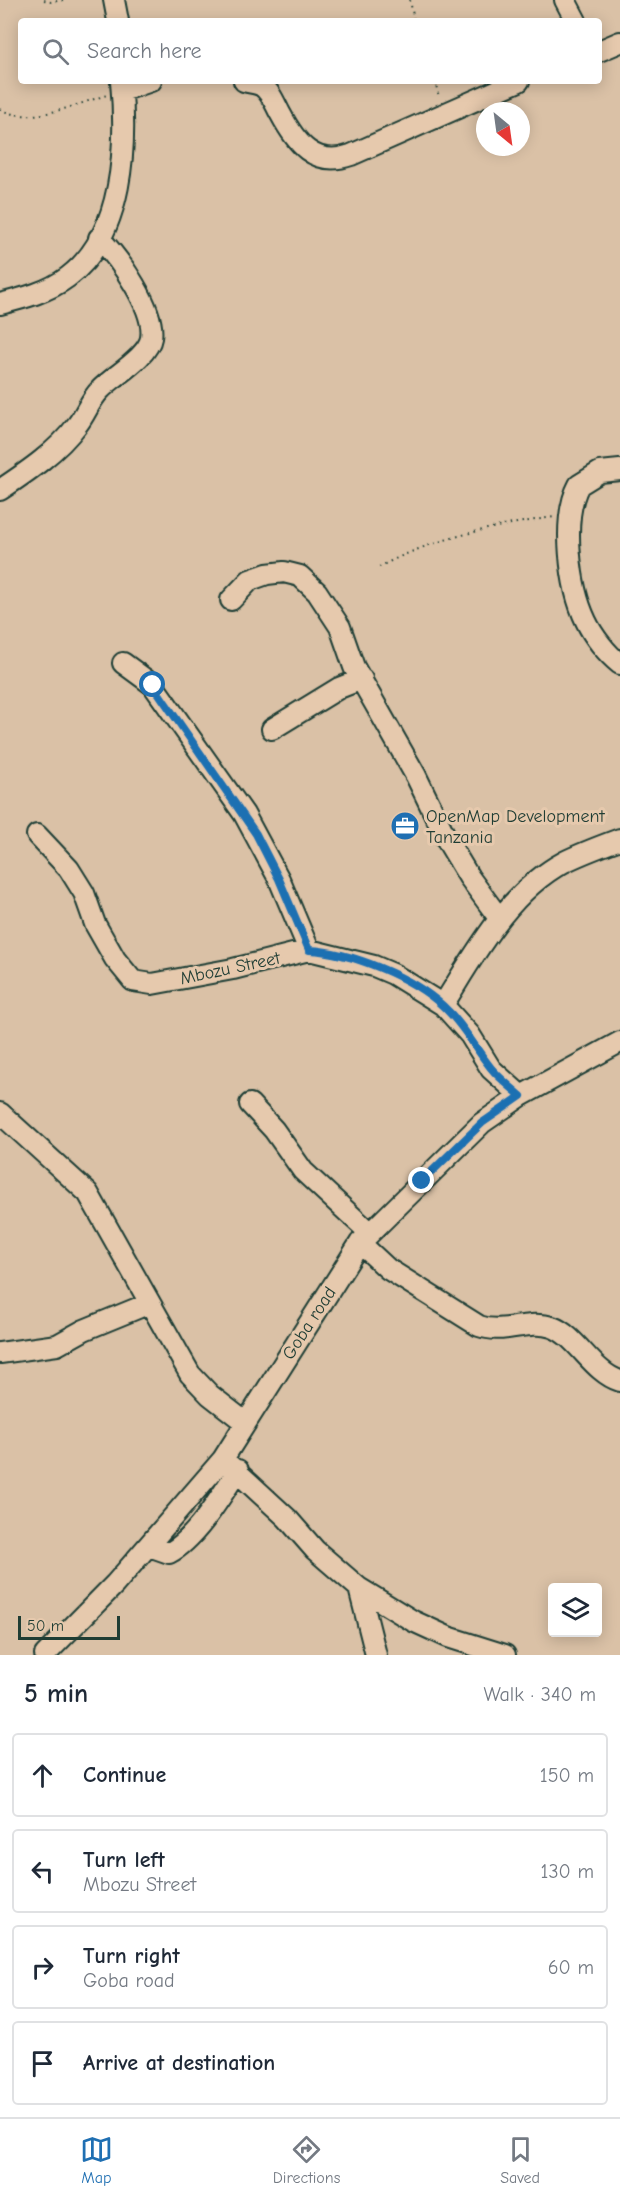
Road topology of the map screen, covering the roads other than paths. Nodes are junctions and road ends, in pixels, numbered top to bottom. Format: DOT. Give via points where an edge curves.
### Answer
graph roads {
  1 [pos="114,0"];
  2 [pos="565,0"];
  3 [pos="117,18"];
  4 [pos="574,18"];
  5 [pos="620,42"];
  6 [pos="602,50"];
  7 [pos="258,84"];
  8 [pos="512,84"];
  9 [pos="122,86"];
  10 [pos="99,238"];
  11 [pos="0,304"];
  12 [pos="620,470"];
  13 [pos="0,490"];
  14 [pos="231,600"];
  15 [pos="123,663"];
  16 [pos="620,664"];
  17 [pos="362,680"];
  18 [pos="272,729"];
  19 [pos="36,835"];
  20 [pos="620,839"];
  21 [pos="499,918"];
  22 [pos="309,950"];
  23 [pos="442,1005"];
  24 [pos="620,1042"];
  25 [pos="521,1096"];
  26 [pos="250,1104"];
  27 [pos="0,1113"];
  28 [pos="365,1238"];
  29 [pos="150,1303"];
  30 [pos="0,1353"];
  31 [pos="620,1381"];
  32 [pos="246,1423"];
  33 [pos="231,1464"];
  34 [pos="359,1588"];
  35 [pos="45,1655"];
  36 [pos="376,1655"];
  37 [pos="505,1655"];
  1 -- 3 [label="street"];
  2 -- 4 [label="street"];
  5 -- 6 [label="street"];
  7 -- 8 [label="street" via="268,91 301,144 314,156 332,160"];
  9 -- 10 [label="street" via="119,191"];
  10 -- 11 [label="street" via="86,261 69,277 30,297"];
  10 -- 13 [label="street" via="117,256 142,305 151,338 147,348 97,392 77,425 51,451"];
  12 -- 16 [label="street" via="600,472 581,482 572,514 569,557 586,621"];
  14 -- 17 [label="street" via="250,580 267,574 284,572 308,581 340,627"];
  15 -- 22 [label="street" via="153,685 244,814 279,879"];
  17 -- 18 [label="street" via="339,688"];
  17 -- 21 [label="street" via="448,842"];
  19 -- 22 [label="street, Mbozu Street" via="69,869 95,924 133,981 152,984"];
  20 -- 21 [label="street" via="563,863 542,877"];
  21 -- 23 [label="street"];
  22 -- 23 [label="street, Mbozu Street" via="393,974"];
  23 -- 25 [label="street, Mbozu Street" via="470,1035 491,1069"];
  24 -- 25 [label="street, Goba road"];
  25 -- 28 [label="street, Goba road" via="482,1123"];
  26 -- 28 [label="street" via="303,1171"];
  27 -- 29 [label="street" via="88,1193"];
  28 -- 31 [label="street" via="388,1269 479,1326 494,1331 542,1324 554,1328"];
  28 -- 32 [label="street, Goba road"];
  29 -- 30 [label="street" via="57,1345"];
  29 -- 32 [label="street" via="190,1374"];
  32 -- 33 [label="street, Goba road"];
  33 -- 34 [label="street" via="315,1550"];
  33 -- 35 [label="street, Goba road"];
  34 -- 36 [label="street"];
  34 -- 37 [label="street" via="447,1637"];
}
